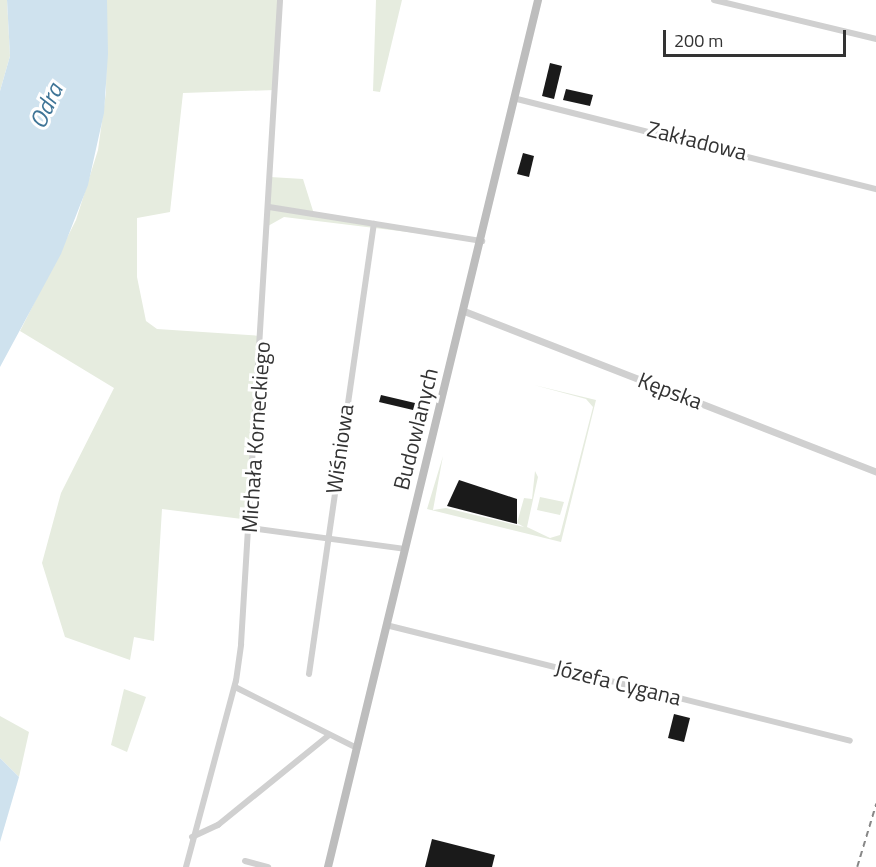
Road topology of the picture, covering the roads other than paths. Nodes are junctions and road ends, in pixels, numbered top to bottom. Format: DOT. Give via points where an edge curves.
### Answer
graph roads {
  1 [pos="280,0"];
  2 [pos="538,0"];
  3 [pos="714,0"];
  4 [pos="876,39"];
  5 [pos="517,99"];
  6 [pos="876,189"];
  7 [pos="269,207"];
  8 [pos="374,224"];
  9 [pos="482,241"];
  10 [pos="464,311"];
  11 [pos="876,472"];
  12 [pos="250,528"];
  13 [pos="327,538"];
  14 [pos="405,549"];
  15 [pos="386,625"];
  16 [pos="309,674"];
  17 [pos="235,687"];
  18 [pos="329,735"];
  19 [pos="850,741"];
  20 [pos="357,748"];
  21 [pos="192,837"];
  22 [pos="245,861"];
  23 [pos="186,867"];
  24 [pos="268,867"];
  25 [pos="328,867"];
  1 -- 7 [label="street, Michała Korneckiego"];
  2 -- 5 [label="main road, Budowlanych"];
  3 -- 4 [label="street"];
  5 -- 6 [label="street, Zakładowa"];
  5 -- 9 [label="main road, Budowlanych"];
  7 -- 8 [label="street"];
  7 -- 12 [label="street, Michała Korneckiego"];
  8 -- 9 [label="street"];
  8 -- 13 [label="street, Wiśniowa"];
  9 -- 10 [label="main road, Budowlanych"];
  10 -- 11 [label="street, Kępska"];
  10 -- 14 [label="main road, Budowlanych"];
  12 -- 13 [label="street"];
  12 -- 17 [label="street, Michała Korneckiego"];
  13 -- 14 [label="street"];
  13 -- 16 [label="street, Wiśniowa"];
  14 -- 15 [label="main road, Budowlanych"];
  15 -- 19 [label="street, Józefa Cygana"];
  15 -- 20 [label="main road, Budowlanych"];
  17 -- 18 [label="street"];
  17 -- 21 [label="street, Michała Korneckiego"];
  18 -- 20 [label="street"];
  18 -- 21 [label="street" via="218,825"];
  20 -- 25 [label="main road, Budowlanych"];
  21 -- 23 [label="street, Michała Korneckiego"];
  22 -- 24 [label="street"];
}
